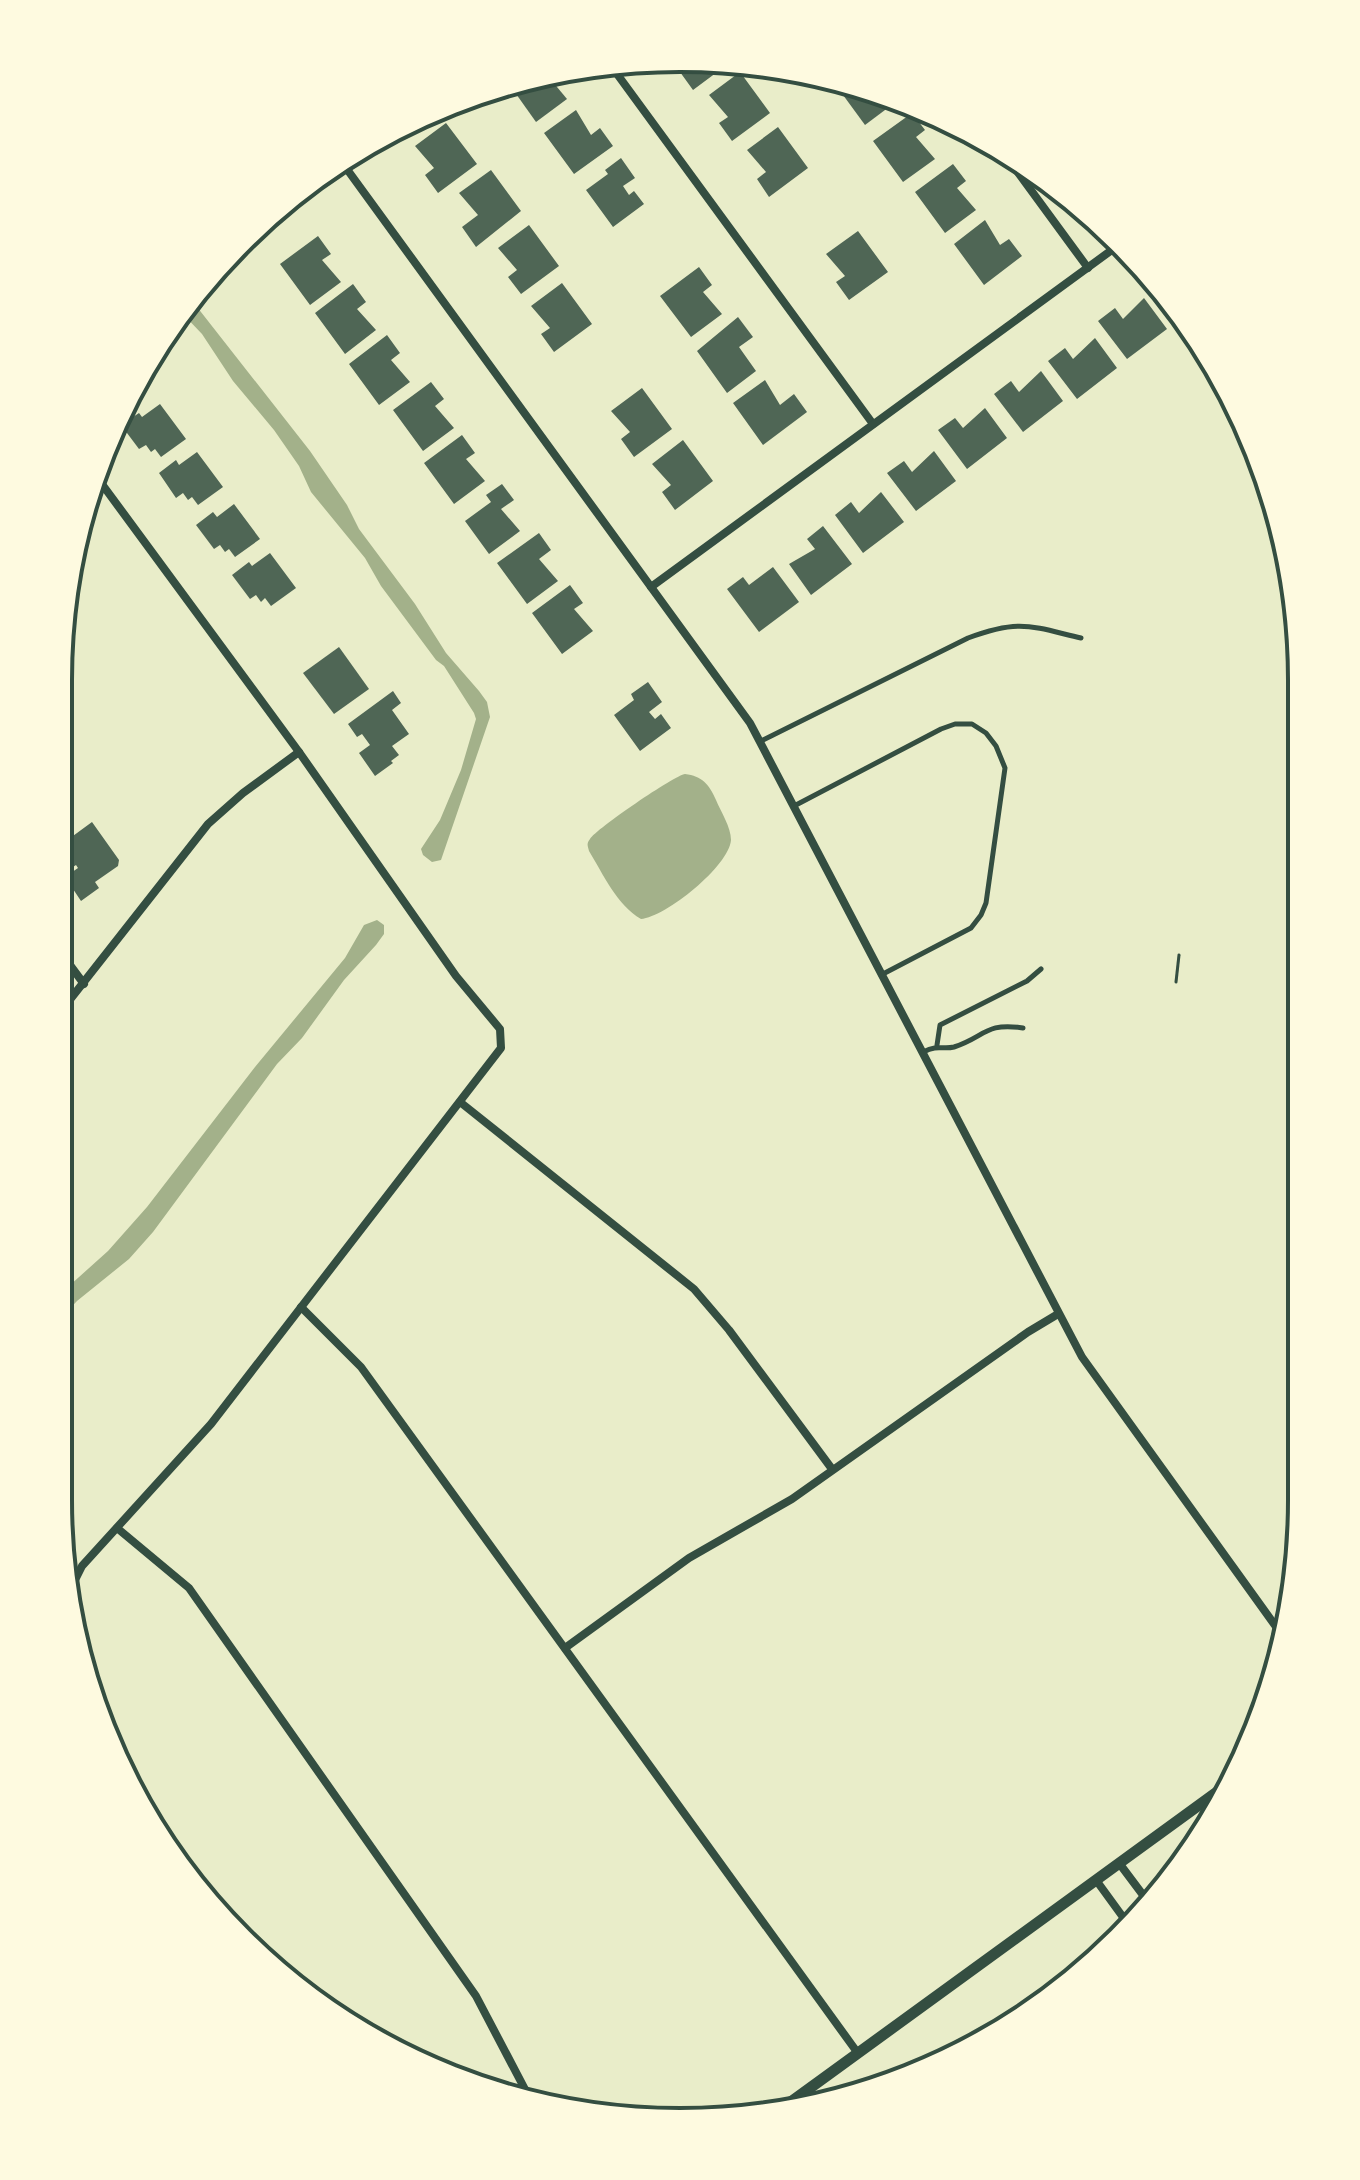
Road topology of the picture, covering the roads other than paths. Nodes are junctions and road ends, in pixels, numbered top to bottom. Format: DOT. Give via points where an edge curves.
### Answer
graph roads {
  1 [pos="618,75"];
  2 [pos="348,170"];
  3 [pos="1020,176"];
  4 [pos="1111,251"];
  5 [pos="1088,268"];
  6 [pos="873,424"];
  7 [pos="104,486"];
  8 [pos="651,587"];
  9 [pos="1081,638"];
  10 [pos="761,741"];
  11 [pos="299,752"];
  12 [pos="794,806"];
  13 [pos="72,968"];
  14 [pos="1041,969"];
  15 [pos="881,975"];
  16 [pos="84,984"];
  17 [pos="72,998"];
  18 [pos="1023,1028"];
  19 [pos="937,1045"];
  20 [pos="922,1053"];
  21 [pos="460,1102"];
  22 [pos="301,1307"];
  23 [pos="1058,1314"];
  24 [pos="832,1469"];
  25 [pos="117,1528"];
  26 [pos="77,1577"];
  27 [pos="1275,1625"];
  28 [pos="565,1648"];
  29 [pos="1211,1796"];
  30 [pos="1119,1863"];
  31 [pos="1096,1880"];
  32 [pos="1142,1894"];
  33 [pos="1123,1917"];
  34 [pos="857,2052"];
  35 [pos="524,2087"];
  36 [pos="798,2096"];
  1 -- 6 [label="street"];
  2 -- 8 [label="street"];
  3 -- 5 [label="street"];
  4 -- 5 [label="street"];
  5 -- 6 [label="street"];
  6 -- 8 [label="street"];
  7 -- 11 [label="street"];
  8 -- 10 [label="street"];
  9 -- 10 [label="lane" via="1021,624 993,629"];
  10 -- 12 [label="street"];
  11 -- 16 [label="street" via="208,824"];
  11 -- 21 [label="street" via="456,976 500,1029 501,1048"];
  12 -- 15 [label="street"];
  12 -- 15 [label="lane" via="955,724 972,724 996,746 1005,768 981,915 971,928"];
  13 -- 16 [label="street"];
  14 -- 19 [label="lane" via="940,1025"];
  15 -- 20 [label="street"];
  16 -- 17 [label="street"];
  18 -- 19 [label="lane" via="994,1026 952,1048"];
  19 -- 20 [label="lane"];
  20 -- 23 [label="street"];
  21 -- 22 [label="street"];
  21 -- 24 [label="street" via="694,1289"];
  22 -- 25 [label="street" via="211,1424"];
  22 -- 28 [label="street" via="361,1367"];
  23 -- 24 [label="street"];
  23 -- 27 [label="street" via="1096,1377"];
  24 -- 28 [label="street" via="792,1499 689,1558"];
  25 -- 26 [label="street"];
  25 -- 35 [label="street" via="189,1588 476,1996"];
  28 -- 34 [label="street"];
  29 -- 30 [label="street"];
  30 -- 31 [label="street"];
  30 -- 32 [label="street"];
  31 -- 33 [label="street"];
  31 -- 34 [label="street"];
  34 -- 36 [label="street"];
}
